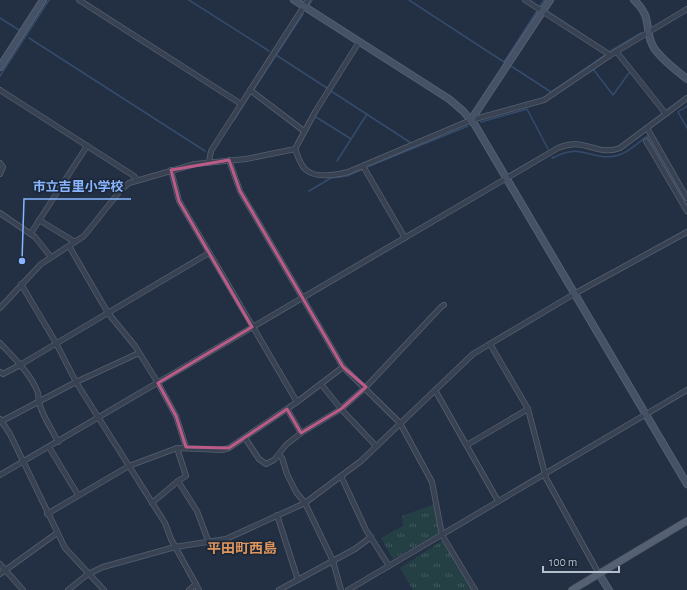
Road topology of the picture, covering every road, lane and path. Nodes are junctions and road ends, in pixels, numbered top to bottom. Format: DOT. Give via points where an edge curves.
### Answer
graph roads {
  1 [pos="43,0"];
  2 [pos="79,0"];
  3 [pos="294,0"];
  4 [pos="308,0"];
  5 [pos="525,0"];
  6 [pos="550,0"];
  7 [pos="634,0"];
  8 [pos="304,6"];
  9 [pos="542,11"];
  10 [pos="686,11"];
  11 [pos="649,32"];
  12 [pos="359,42"];
  13 [pos="616,51"];
  14 [pos="609,56"];
  15 [pos="0,66"];
  16 [pos="687,78"];
  17 [pos="0,90"];
  18 [pos="250,90"];
  19 [pos="687,98"];
  20 [pos="241,104"];
  21 [pos="666,114"];
  22 [pos="471,120"];
  23 [pos="647,128"];
  24 [pos="304,131"];
  25 [pos="646,141"];
  26 [pos="87,146"];
  27 [pos="654,148"];
  28 [pos="295,149"];
  29 [pos="229,160"];
  30 [pos="209,162"];
  31 [pos="0,163"];
  32 [pos="363,166"];
  33 [pos="171,170"];
  34 [pos="0,174"];
  35 [pos="507,178"];
  36 [pos="137,180"];
  37 [pos="687,198"];
  38 [pos="687,211"];
  39 [pos="0,213"];
  40 [pos="39,220"];
  41 [pos="687,232"];
  42 [pos="31,233"];
  43 [pos="405,238"];
  44 [pos="75,242"];
  45 [pos="69,246"];
  46 [pos="209,253"];
  47 [pos="51,257"];
  48 [pos="21,284"];
  49 [pos="574,294"];
  50 [pos="303,298"];
  51 [pos="444,305"];
  52 [pos="0,308"];
  53 [pos="108,313"];
  54 [pos="252,327"];
  55 [pos="0,343"];
  56 [pos="56,343"];
  57 [pos="490,344"];
  58 [pos="139,353"];
  59 [pos="20,365"];
  60 [pos="343,367"];
  61 [pos="0,372"];
  62 [pos="76,382"];
  63 [pos="158,383"];
  64 [pos="321,384"];
  65 [pos="366,387"];
  66 [pos="435,390"];
  67 [pos="687,390"];
  68 [pos="38,402"];
  69 [pos="297,402"];
  70 [pos="286,409"];
  71 [pos="341,409"];
  72 [pos="528,410"];
  73 [pos="646,415"];
  74 [pos="99,418"];
  75 [pos="1,420"];
  76 [pos="400,423"];
  77 [pos="301,433"];
  78 [pos="245,438"];
  79 [pos="58,442"];
  80 [pos="467,445"];
  81 [pos="376,446"];
  82 [pos="49,447"];
  83 [pos="186,447"];
  84 [pos="177,448"];
  85 [pos="279,455"];
  86 [pos="23,462"];
  87 [pos="129,466"];
  88 [pos="544,474"];
  89 [pos="0,475"];
  90 [pos="341,476"];
  91 [pos="178,481"];
  92 [pos="687,484"];
  93 [pos="78,495"];
  94 [pos="498,501"];
  95 [pos="152,503"];
  96 [pos="305,503"];
  97 [pos="47,514"];
  98 [pos="277,515"];
  99 [pos="687,521"];
  100 [pos="57,533"];
  101 [pos="442,534"];
  102 [pos="371,537"];
  103 [pos="209,543"];
  104 [pos="175,547"];
  105 [pos="333,561"];
  106 [pos="0,564"];
  107 [pos="390,566"];
  108 [pos="5,570"];
  109 [pos="0,574"];
  110 [pos="88,574"];
  111 [pos="599,574"];
  112 [pos="298,580"];
  113 [pos="196,584"];
  114 [pos="23,590"];
  115 [pos="68,590"];
  116 [pos="104,590"];
  117 [pos="189,590"];
  118 [pos="199,590"];
  119 [pos="279,590"];
  120 [pos="340,590"];
  121 [pos="348,590"];
  122 [pos="475,590"];
  123 [pos="572,590"];
  124 [pos="608,590"];
  1 -- 15 [label="street"];
  2 -- 20 [label="street"];
  3 -- 8 [label="street"];
  4 -- 8 [label="street"];
  5 -- 9 [label="street"];
  6 -- 9 [label="street"];
  7 -- 11 [label="street" via="646,14"];
  8 -- 12 [label="street"];
  8 -- 18 [label="street"];
  9 -- 14 [label="street"];
  9 -- 22 [label="street"];
  10 -- 11 [label="street"];
  11 -- 13 [label="street"];
  11 -- 16 [label="street" via="654,48 662,58"];
  12 -- 22 [label="street" via="448,100"];
  12 -- 24 [label="street"];
  13 -- 14 [label="street"];
  13 -- 21 [label="street"];
  14 -- 22 [label="street" via="544,100"];
  17 -- 26 [label="street"];
  18 -- 20 [label="street"];
  18 -- 24 [label="street"];
  19 -- 21 [label="street"];
  20 -- 30 [label="street" via="211,151"];
  21 -- 23 [label="street"];
  22 -- 32 [label="street"];
  22 -- 35 [label="street"];
  23 -- 27 [label="street"];
  23 -- 35 [label="street" via="613,151 577,143 564,145"];
  24 -- 28 [label="street"];
  25 -- 27 [label="street"];
  26 -- 36 [label="street"];
  26 -- 40 [label="street"];
  27 -- 37 [label="street"];
  27 -- 38 [label="street"];
  28 -- 29 [label="street"];
  28 -- 32 [label="street" via="301,164 309,172 334,175"];
  29 -- 30 [label="street"];
  29 -- 50 [label="street" via="238,187"];
  30 -- 33 [label="street"];
  31 -- 34 [label="street" via="3,167"];
  32 -- 43 [label="street"];
  33 -- 36 [label="street"];
  33 -- 46 [label="street" via="179,201"];
  35 -- 43 [label="street"];
  35 -- 49 [label="street"];
  36 -- 44 [label="street" via="120,191 94,225"];
  39 -- 42 [label="street"];
  40 -- 42 [label="street"];
  40 -- 44 [label="street"];
  41 -- 49 [label="street"];
  42 -- 47 [label="street"];
  43 -- 50 [label="street"];
  44 -- 45 [label="street"];
  45 -- 47 [label="street"];
  45 -- 53 [label="street"];
  46 -- 53 [label="street"];
  46 -- 54 [label="street"];
  47 -- 48 [label="street"];
  48 -- 52 [label="street"];
  48 -- 56 [label="street"];
  49 -- 57 [label="street"];
  49 -- 73 [label="street"];
  50 -- 54 [label="street"];
  50 -- 60 [label="street"];
  51 -- 65 [label="street"];
  53 -- 56 [label="street"];
  53 -- 58 [label="street"];
  54 -- 63 [label="street"];
  54 -- 69 [label="street"];
  55 -- 59 [label="street"];
  56 -- 59 [label="street"];
  56 -- 62 [label="street"];
  57 -- 66 [label="street" via="465,360"];
  57 -- 72 [label="street"];
  58 -- 62 [label="street"];
  58 -- 63 [label="street"];
  59 -- 61 [label="street" via="3,374"];
  59 -- 68 [label="street" via="38,394"];
  60 -- 64 [label="street"];
  60 -- 65 [label="street"];
  62 -- 68 [label="street"];
  62 -- 74 [label="street"];
  63 -- 74 [label="street"];
  63 -- 83 [label="street" via="176,416"];
  64 -- 69 [label="street"];
  64 -- 71 [label="street"];
  65 -- 71 [label="street"];
  65 -- 76 [label="street"];
  66 -- 76 [label="street"];
  66 -- 80 [label="street"];
  67 -- 73 [label="street"];
  68 -- 75 [label="street"];
  68 -- 79 [label="street"];
  69 -- 70 [label="street"];
  70 -- 77 [label="street"];
  70 -- 78 [label="street"];
  71 -- 77 [label="street"];
  71 -- 81 [label="street"];
  72 -- 80 [label="street"];
  72 -- 88 [label="street"];
  73 -- 88 [label="street"];
  73 -- 92 [label="street"];
  74 -- 79 [label="street"];
  74 -- 87 [label="street"];
  75 -- 86 [label="street"];
  76 -- 81 [label="street"];
  76 -- 101 [label="street" via="432,482"];
  77 -- 85 [label="street" via="286,445"];
  78 -- 83 [label="street" via="222,450"];
  78 -- 85 [label="street" via="259,460 266,464"];
  79 -- 82 [label="street"];
  80 -- 94 [label="street"];
  81 -- 90 [label="street"];
  82 -- 86 [label="street"];
  82 -- 93 [label="street"];
  83 -- 84 [label="street"];
  84 -- 87 [label="street"];
  84 -- 91 [label="street" via="186,476"];
  85 -- 96 [label="street" via="296,492"];
  86 -- 89 [label="street"];
  86 -- 97 [label="street"];
  87 -- 93 [label="street"];
  87 -- 95 [label="street"];
  88 -- 94 [label="street"];
  88 -- 111 [label="street"];
  90 -- 96 [label="street"];
  90 -- 102 [label="street"];
  91 -- 95 [label="street"];
  91 -- 103 [label="street" via="197,511"];
  93 -- 97 [label="street"];
  94 -- 101 [label="street"];
  95 -- 104 [label="street" via="165,523"];
  96 -- 98 [label="street"];
  96 -- 105 [label="street"];
  97 -- 100 [label="street"];
  98 -- 103 [label="street" via="226,539"];
  98 -- 112 [label="street"];
  99 -- 111 [label="main road"];
  100 -- 108 [label="street"];
  100 -- 110 [label="street" via="65,548"];
  101 -- 107 [label="street"];
  101 -- 122 [label="street"];
  102 -- 105 [label="street"];
  102 -- 107 [label="street"];
  103 -- 104 [label="street"];
  104 -- 110 [label="street" via="130,558"];
  104 -- 113 [label="street"];
  105 -- 112 [label="street"];
  105 -- 120 [label="street"];
  106 -- 108 [label="street"];
  107 -- 121 [label="street"];
  108 -- 109 [label="street"];
  108 -- 114 [label="street"];
  110 -- 115 [label="street"];
  110 -- 116 [label="street"];
  111 -- 123 [label="main road"];
  111 -- 124 [label="street"];
  112 -- 119 [label="street"];
  113 -- 117 [label="street"];
  113 -- 118 [label="street"];
}
